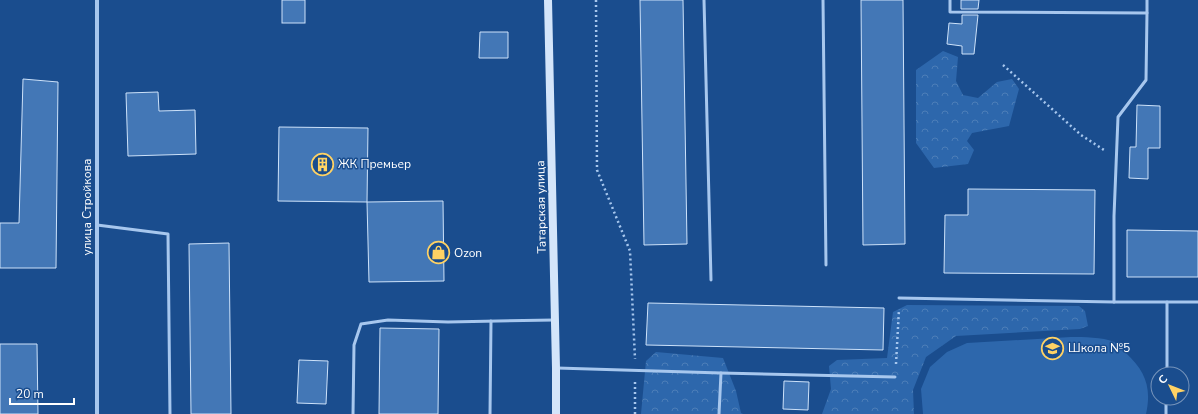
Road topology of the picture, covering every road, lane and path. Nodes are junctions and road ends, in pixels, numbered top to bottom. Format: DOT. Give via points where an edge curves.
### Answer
graph roads {
  1 [pos="97,0"];
  2 [pos="548,0"];
  3 [pos="596,0"];
  4 [pos="704,0"];
  5 [pos="823,0"];
  6 [pos="950,0"];
  7 [pos="1147,0"];
  8 [pos="1147,13"];
  9 [pos="1004,65"];
  10 [pos="1116,159"];
  11 [pos="97,225"];
  12 [pos="826,265"];
  13 [pos="711,280"];
  14 [pos="899,298"];
  15 [pos="1114,302"];
  16 [pos="1167,302"];
  17 [pos="1198,302"];
  18 [pos="555,320"];
  19 [pos="491,322"];
  20 [pos="1167,366"];
  21 [pos="556,368"];
  22 [pos="635,370"];
  23 [pos="721,373"];
  24 [pos="895,377"];
  25 [pos="98,414"];
  26 [pos="170,414"];
  27 [pos="353,414"];
  28 [pos="490,414"];
  29 [pos="556,414"];
  30 [pos="635,414"];
  31 [pos="719,414"];
  1 -- 11 [label="street, улица Стройкова"];
  2 -- 18 [label="street, Татарская улица"];
  3 -- 22 [label="path" via="597,170 630,251"];
  4 -- 13 [label="lane"];
  5 -- 12 [label="lane"];
  6 -- 8 [label="lane" via="950,12"];
  7 -- 8 [label="lane"];
  8 -- 10 [label="lane" via="1146,80 1118,117"];
  9 -- 10 [label="path" via="1081,135"];
  10 -- 15 [label="lane"];
  11 -- 25 [label="street, улица Стройкова"];
  11 -- 26 [label="lane" via="168,234"];
  14 -- 15 [label="lane"];
  14 -- 24 [label="path"];
  15 -- 16 [label="lane"];
  16 -- 17 [label="lane"];
  16 -- 20 [label="lane"];
  18 -- 19 [label="lane"];
  18 -- 21 [label="street, Татарская улица"];
  19 -- 27 [label="lane" via="388,320 361,324 354,345"];
  19 -- 28 [label="lane"];
  21 -- 22 [label="lane"];
  21 -- 29 [label="street, Татарская улица"];
  22 -- 23 [label="lane"];
  22 -- 30 [label="path"];
  23 -- 24 [label="lane"];
  23 -- 31 [label="lane"];
}
